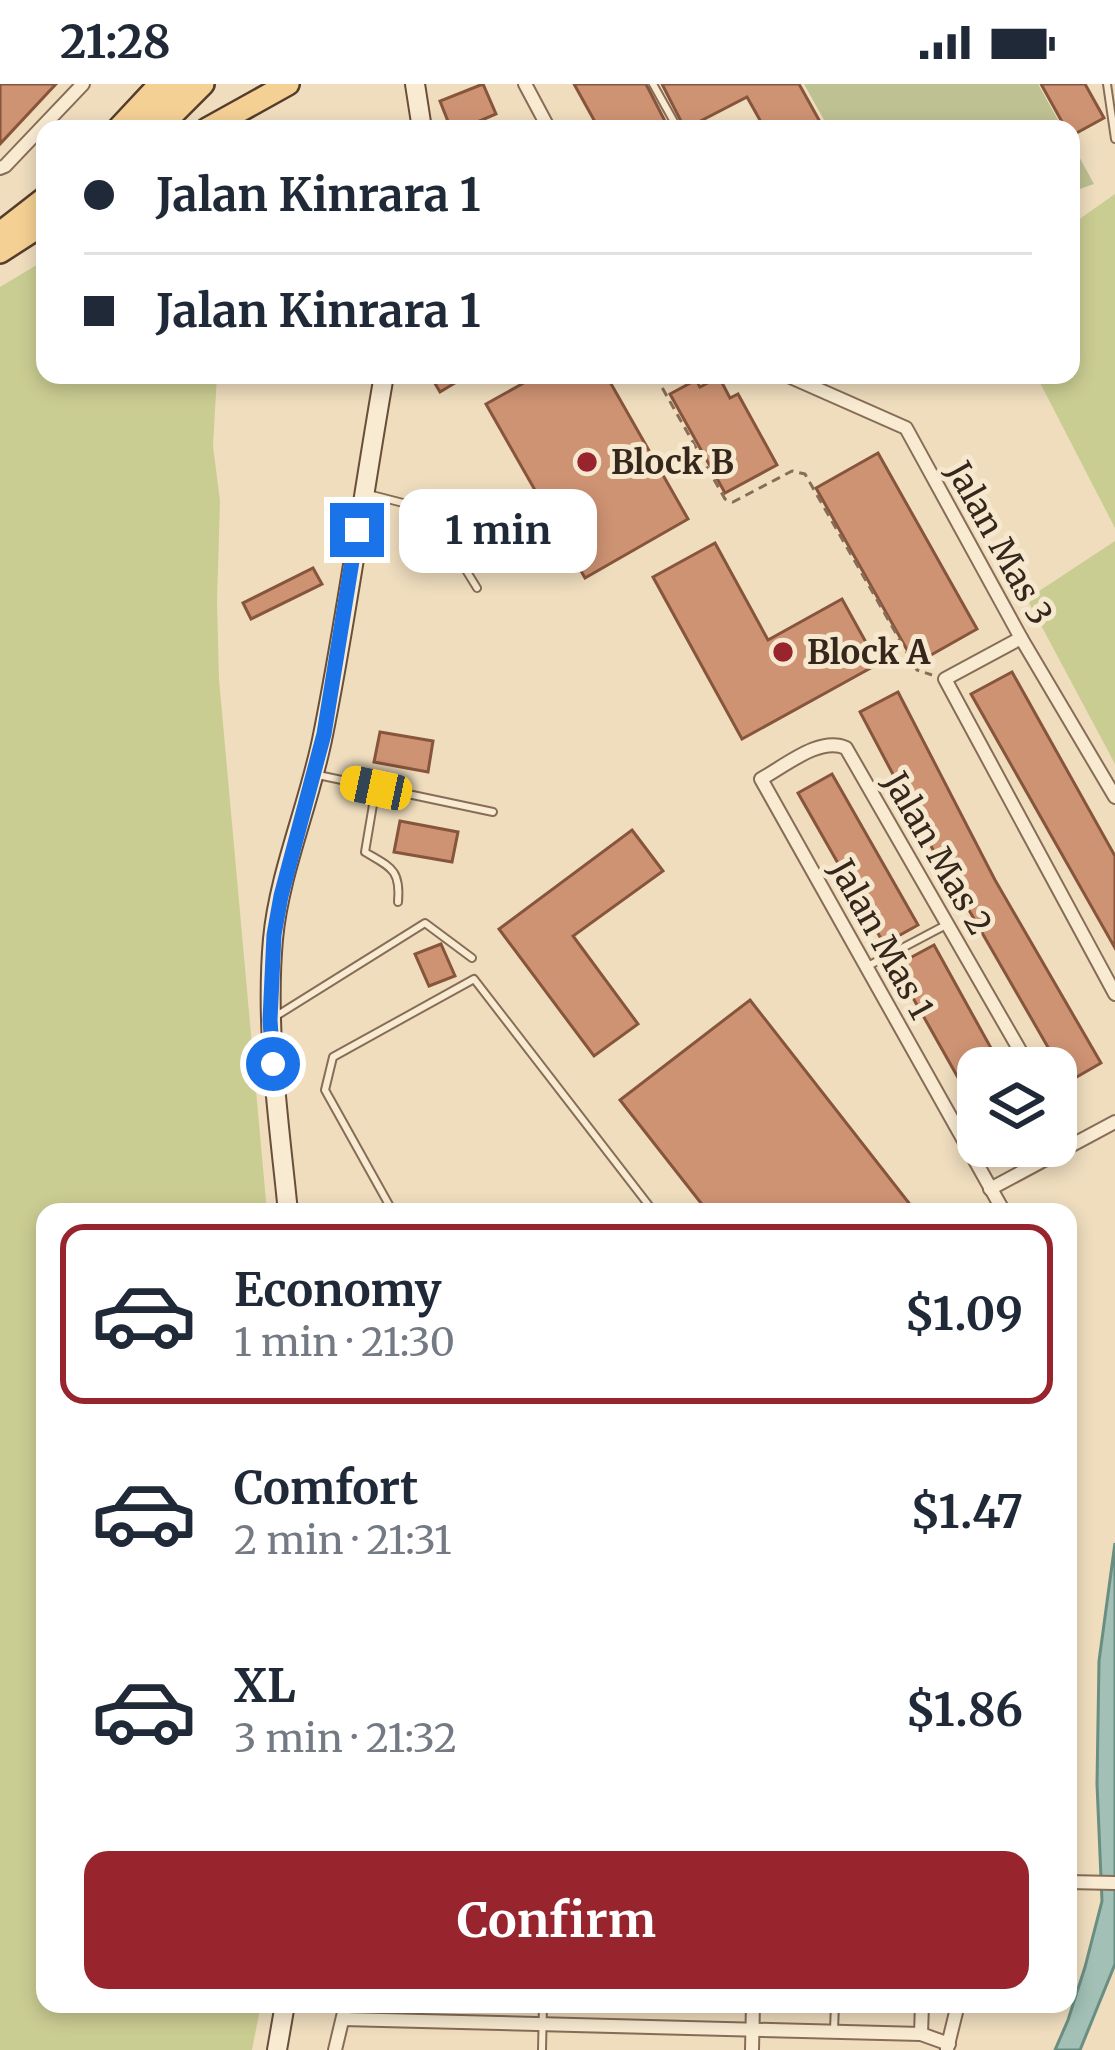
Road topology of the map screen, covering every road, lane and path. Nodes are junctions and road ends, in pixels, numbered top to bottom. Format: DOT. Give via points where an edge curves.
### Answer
graph roads {
  1 [pos="83,84"];
  2 [pos="160,84"];
  3 [pos="182,84"];
  4 [pos="203,84"];
  5 [pos="288,84"];
  6 [pos="415,84"];
  7 [pos="525,84"];
  8 [pos="653,84"];
  9 [pos="1107,84"];
  10 [pos="49,120"];
  11 [pos="126,120"];
  12 [pos="147,120"];
  13 [pos="167,120"];
  14 [pos="223,120"];
  15 [pos="421,120"];
  16 [pos="544,120"];
  17 [pos="673,120"];
  18 [pos="36,133"];
  19 [pos="1115,139"];
  20 [pos="0,168"];
  21 [pos="36,204"];
  22 [pos="5,226"];
  23 [pos="36,229"];
  24 [pos="0,252"];
  25 [pos="382,384"];
  26 [pos="660,384"];
  27 [pos="806,384"];
  28 [pos="363,493"];
  29 [pos="477,588"];
  30 [pos="1022,638"];
  31 [pos="945,679"];
  32 [pos="315,775"];
  33 [pos="761,779"];
  34 [pos="376,788"];
  35 [pos="1115,797"];
  36 [pos="494,812"];
  37 [pos="398,902"];
  38 [pos="948,924"];
  39 [pos="472,958"];
  40 [pos="868,966"];
  41 [pos="1115,994"];
  42 [pos="270,1020"];
  43 [pos="1018,1047"];
  44 [pos="1115,1122"];
  45 [pos="990,1189"];
  46 [pos="287,1203"];
  47 [pos="387,1203"];
  48 [pos="647,1203"];
  49 [pos="999,1203"];
  50 [pos="1077,1882"];
  51 [pos="1115,1883"];
  52 [pos="283,2013"];
  53 [pos="344,2013"];
  54 [pos="543,2013"];
  55 [pos="753,2013"];
  56 [pos="835,2013"];
  57 [pos="922,2013"];
  58 [pos="956,2013"];
  59 [pos="343,2019"];
  60 [pos="542,2024"];
  61 [pos="752,2030"];
  62 [pos="834,2032"];
  63 [pos="921,2034"];
  64 [pos="948,2047"];
  65 [pos="277,2050"];
  66 [pos="335,2050"];
  67 [pos="542,2050"];
  68 [pos="752,2050"];
  1 -- 10 [label="street"];
  2 -- 11 [label="main road"];
  3 -- 12 [label="main road"];
  4 -- 13 [label="main road"];
  5 -- 14 [label="main road"];
  6 -- 15 [label="street"];
  7 -- 16 [label="street"];
  8 -- 17 [label="lane"];
  9 -- 19 [label="lane"];
  18 -- 20 [label="street"];
  21 -- 22 [label="main road"];
  23 -- 24 [label="main road"];
  25 -- 28 [label="street"];
  26 -- 31 [label="path" via="725,499 734,502 792,471 805,474 917,670"];
  27 -- 30 [label="street, Jalan Mas 3" via="906,428"];
  28 -- 29 [label="lane" via="407,503 440,528"];
  28 -- 32 [label="street"];
  30 -- 31 [label="street"];
  30 -- 35 [label="street, Jalan Mas 3"];
  31 -- 41 [label="street"];
  32 -- 34 [label="lane"];
  32 -- 42 [label="street" via="281,896"];
  33 -- 38 [label="street, Jalan Mas 2" via="825,744 846,748"];
  33 -- 40 [label="street, Jalan Mas 1"];
  34 -- 36 [label="lane"];
  34 -- 37 [label="lane" via="364,852 393,868"];
  38 -- 40 [label="lane"];
  38 -- 43 [label="street, Jalan Mas 2"];
  39 -- 42 [label="lane" via="425,923"];
  40 -- 45 [label="street, Jalan Mas 1"];
  42 -- 46 [label="street"];
  44 -- 45 [label="street"];
  45 -- 49 [label="street, Jalan Mas 1"];
  47 -- 48 [label="lane" via="325,1090 333,1057 474,979"];
  50 -- 51 [label="street"];
  52 -- 65 [label="street"];
  53 -- 59 [label="street"];
  54 -- 60 [label="lane"];
  55 -- 61 [label="street"];
  56 -- 62 [label="lane"];
  57 -- 63 [label="street"];
  58 -- 64 [label="street"];
  59 -- 60 [label="street"];
  59 -- 66 [label="street"];
  60 -- 61 [label="street"];
  60 -- 67 [label="lane"];
  61 -- 62 [label="street"];
  61 -- 68 [label="street"];
  62 -- 63 [label="street"];
  63 -- 64 [label="street"];
}
